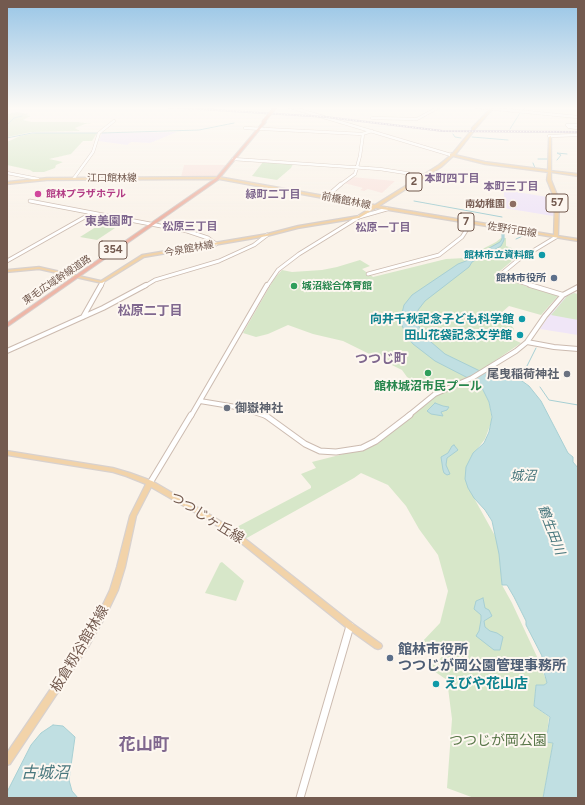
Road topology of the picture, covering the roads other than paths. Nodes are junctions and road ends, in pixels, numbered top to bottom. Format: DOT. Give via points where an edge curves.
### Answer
graph roads {
  1 [pos="96,145"];
  2 [pos="246,145"];
  3 [pos="361,145"];
  4 [pos="417,145"];
  5 [pos="462,145"];
  6 [pos="549,145"];
  7 [pos="451,155"];
  8 [pos="234,159"];
  9 [pos="357,167"];
  10 [pos="550,172"];
  11 [pos="7,173"];
  12 [pos="578,175"];
  13 [pos="425,176"];
  14 [pos="74,178"];
  15 [pos="218,178"];
  16 [pos="38,179"];
  17 [pos="7,183"];
  18 [pos="326,197"];
  19 [pos="30,201"];
  20 [pos="375,206"];
  21 [pos="387,209"];
  22 [pos="92,213"];
  23 [pos="359,217"];
  24 [pos="471,223"];
  25 [pos="152,224"];
  26 [pos="267,235"];
  27 [pos="556,237"];
  28 [pos="578,240"];
  29 [pos="216,244"];
  30 [pos="8,261"];
  31 [pos="7,271"];
  32 [pos="368,274"];
  33 [pos="76,277"];
  34 [pos="103,282"];
  35 [pos="578,287"];
  36 [pos="563,295"];
  37 [pos="83,317"];
  38 [pos="7,324"];
  39 [pos="527,342"];
  40 [pos="578,349"];
  41 [pos="7,351"];
  42 [pos="200,401"];
  43 [pos="7,454"];
  44 [pos="150,483"];
  45 [pos="350,626"];
  46 [pos="378,646"];
  47 [pos="7,761"];
  48 [pos="300,798"];
  1 -- 14 [label="street"];
  2 -- 8 [label="highway, 東毛広域幹線道路 / 354"];
  3 -- 9 [label="street"];
  4 -- 7 [label="street"];
  5 -- 7 [label="main road, 前橋館林線"];
  6 -- 10 [label="main road"];
  7 -- 10 [label="main road" via="478,162"];
  7 -- 13 [label="main road, 前橋館林線 / 2"];
  8 -- 9 [label="street"];
  8 -- 15 [label="highway, 東毛広域幹線道路 / 354"];
  9 -- 13 [label="street"];
  9 -- 18 [label="street" via="356,174"];
  10 -- 12 [label="main road"];
  10 -- 27 [label="main road, 57" via="550,182 557,200"];
  11 -- 16 [label="street"];
  13 -- 20 [label="main road, 前橋館林線 / 2"];
  14 -- 15 [label="main road, 江口館林線"];
  14 -- 16 [label="main road, 江口館林線"];
  15 -- 18 [label="main road, 前橋館林線"];
  15 -- 25 [label="highway, 東毛広域幹線道路 / 354"];
  16 -- 17 [label="main road, 江口館林線"];
  18 -- 20 [label="main road, 前橋館林線"];
  19 -- 22 [label="street"];
  20 -- 21 [label="main road, 佐野行田線 / 7"];
  20 -- 23 [label="main road, 今泉館林線"];
  21 -- 23 [label="street"];
  21 -- 24 [label="main road, 佐野行田線 / 7"];
  22 -- 25 [label="street"];
  22 -- 30 [label="street"];
  23 -- 26 [label="main road, 今泉館林線"];
  23 -- 42 [label="street" via="299,254 276,273"];
  24 -- 27 [label="main road, 佐野行田線 / 7"];
  24 -- 32 [label="street" via="462,237 439,256"];
  25 -- 29 [label="street" via="200,235"];
  25 -- 33 [label="highway, 東毛広域幹線道路 / 354"];
  26 -- 29 [label="main road, 今泉館林線"];
  26 -- 37 [label="street" via="254,245 219,260 149,283"];
  27 -- 28 [label="main road, 佐野行田線 / 7"];
  27 -- 36 [label="street" via="518,260 500,276"];
  29 -- 34 [label="main road, 今泉館林線" via="143,256"];
  31 -- 33 [label="main road" via="37,268"];
  33 -- 34 [label="main road"];
  33 -- 38 [label="highway, 東毛広域幹線道路 / 354"];
  34 -- 37 [label="street"];
  35 -- 36 [label="street"];
  36 -- 39 [label="street"];
  37 -- 41 [label="street"];
  39 -- 40 [label="street"];
  39 -- 42 [label="street" via="465,382 430,397 376,441 357,449 320,451 273,420 255,412"];
  42 -- 44 [label="street"];
  43 -- 44 [label="main road, つつじヶ丘線" via="113,470"];
  44 -- 45 [label="main road, つつじヶ丘線" via="241,538"];
  44 -- 47 [label="main road, 板倉籾谷館林線" via="133,516 114,590 102,615 85,645"];
  45 -- 46 [label="main road, つつじヶ丘線"];
  45 -- 48 [label="street"];
}
